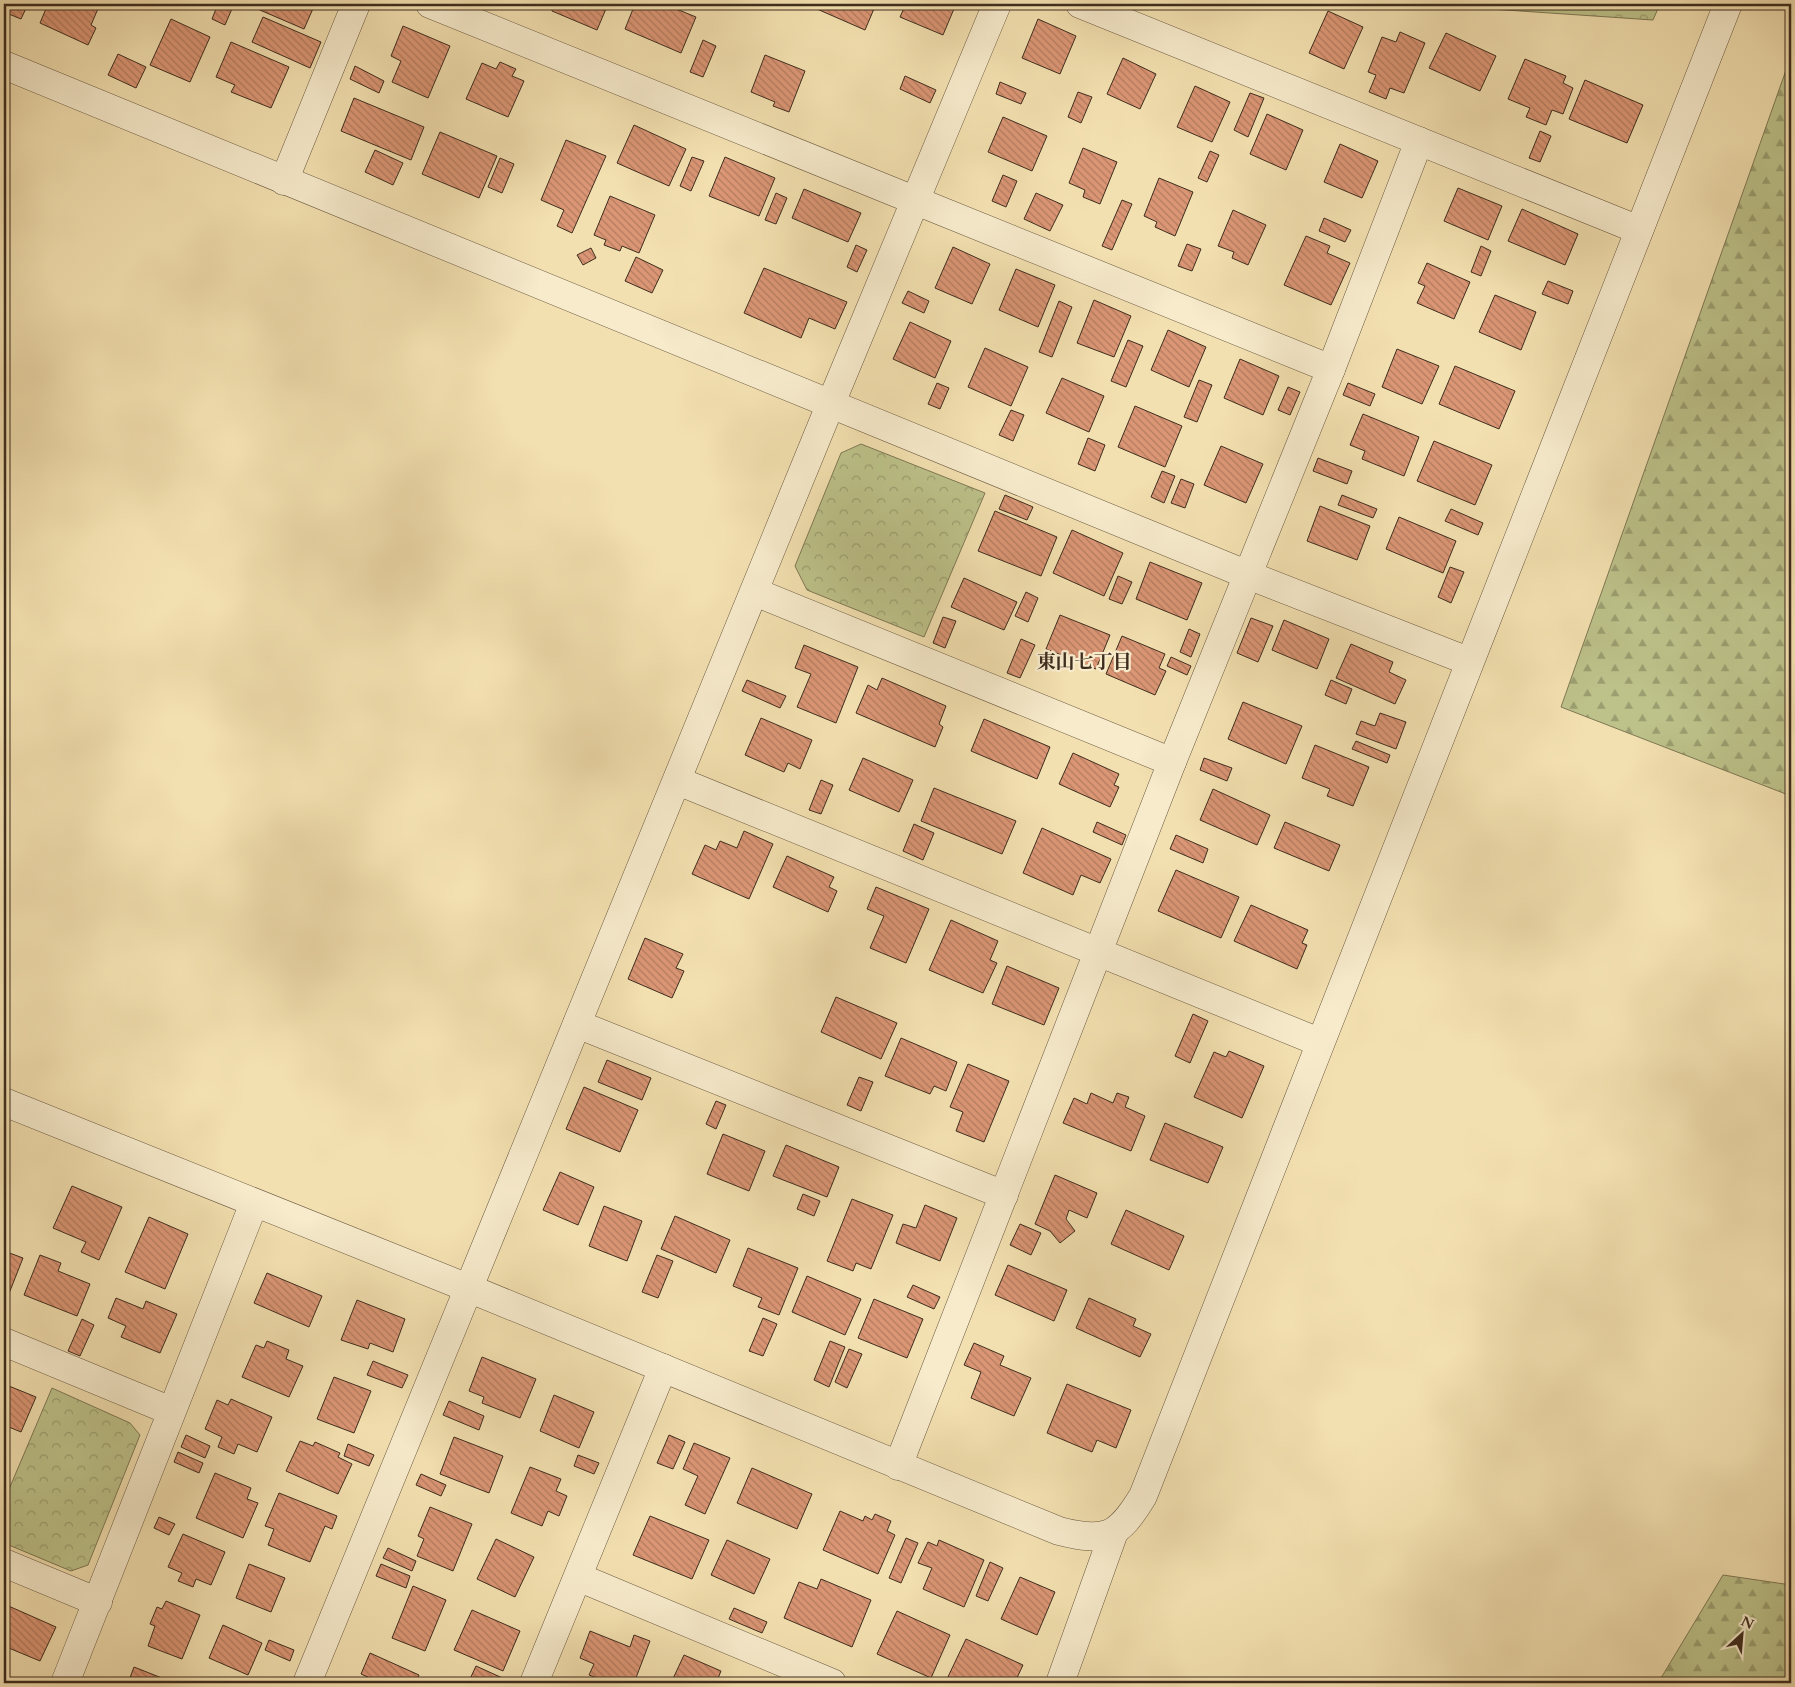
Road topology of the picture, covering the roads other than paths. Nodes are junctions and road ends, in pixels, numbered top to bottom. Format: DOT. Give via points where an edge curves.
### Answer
graph roads {
  1 [pos="356,4"];
  2 [pos="430,4"];
  3 [pos="997,4"];
  4 [pos="1080,4"];
  5 [pos="1728,4"];
  6 [pos="4,65"];
  7 [pos="1419,141"];
  8 [pos="284,181"];
  9 [pos="915,200"];
  10 [pos="1639,230"];
  11 [pos="1331,369"];
  12 [pos="831,403"];
  13 [pos="1248,575"];
  14 [pos="755,592"];
  15 [pos="1468,661"];
  16 [pos="1172,762"];
  17 [pos="678,780"];
  18 [pos="1098,951"];
  19 [pos="577,1024"];
  20 [pos="1319,1042"];
  21 [pos="4,1102"];
  22 [pos="1004,1195"];
  23 [pos="254,1203"];
  24 [pos="468,1288"];
  25 [pos="4,1342"];
  26 [pos="663,1368"];
  27 [pos="171,1411"];
  28 [pos="898,1466"];
  29 [pos="1114,1532"];
  30 [pos="4,1563"];
  31 [pos="578,1577"];
  32 [pos="98,1602"];
  33 [pos="65,1683"];
  34 [pos="307,1683"];
  35 [pos="534,1683"];
  36 [pos="832,1683"];
  37 [pos="1060,1683"];
  1 -- 8 [label="street"];
  2 -- 9 [label="street"];
  3 -- 9 [label="street"];
  4 -- 7 [label="street"];
  5 -- 10 [label="street"];
  6 -- 8 [label="street"];
  7 -- 10 [label="street"];
  7 -- 11 [label="street"];
  8 -- 12 [label="street"];
  9 -- 11 [label="street"];
  9 -- 12 [label="street"];
  10 -- 15 [label="street"];
  11 -- 13 [label="street"];
  12 -- 13 [label="street"];
  12 -- 14 [label="street"];
  13 -- 15 [label="street"];
  13 -- 16 [label="street"];
  14 -- 16 [label="street"];
  14 -- 17 [label="street"];
  15 -- 20 [label="street"];
  16 -- 18 [label="street"];
  17 -- 18 [label="street"];
  17 -- 19 [label="street"];
  18 -- 20 [label="street"];
  18 -- 22 [label="street"];
  19 -- 22 [label="street"];
  19 -- 24 [label="street"];
  20 -- 29 [label="street" via="1142,1496 1128,1520"];
  21 -- 23 [label="street"];
  22 -- 28 [label="street"];
  23 -- 24 [label="street"];
  23 -- 27 [label="street"];
  24 -- 26 [label="street"];
  24 -- 34 [label="street"];
  25 -- 27 [label="street"];
  26 -- 28 [label="street"];
  26 -- 31 [label="street"];
  27 -- 32 [label="street"];
  28 -- 29 [label="street" via="1059,1531 1086,1537"];
  29 -- 37 [label="street"];
  30 -- 32 [label="street"];
  31 -- 35 [label="street"];
  31 -- 36 [label="street"];
  32 -- 33 [label="street"];
}
